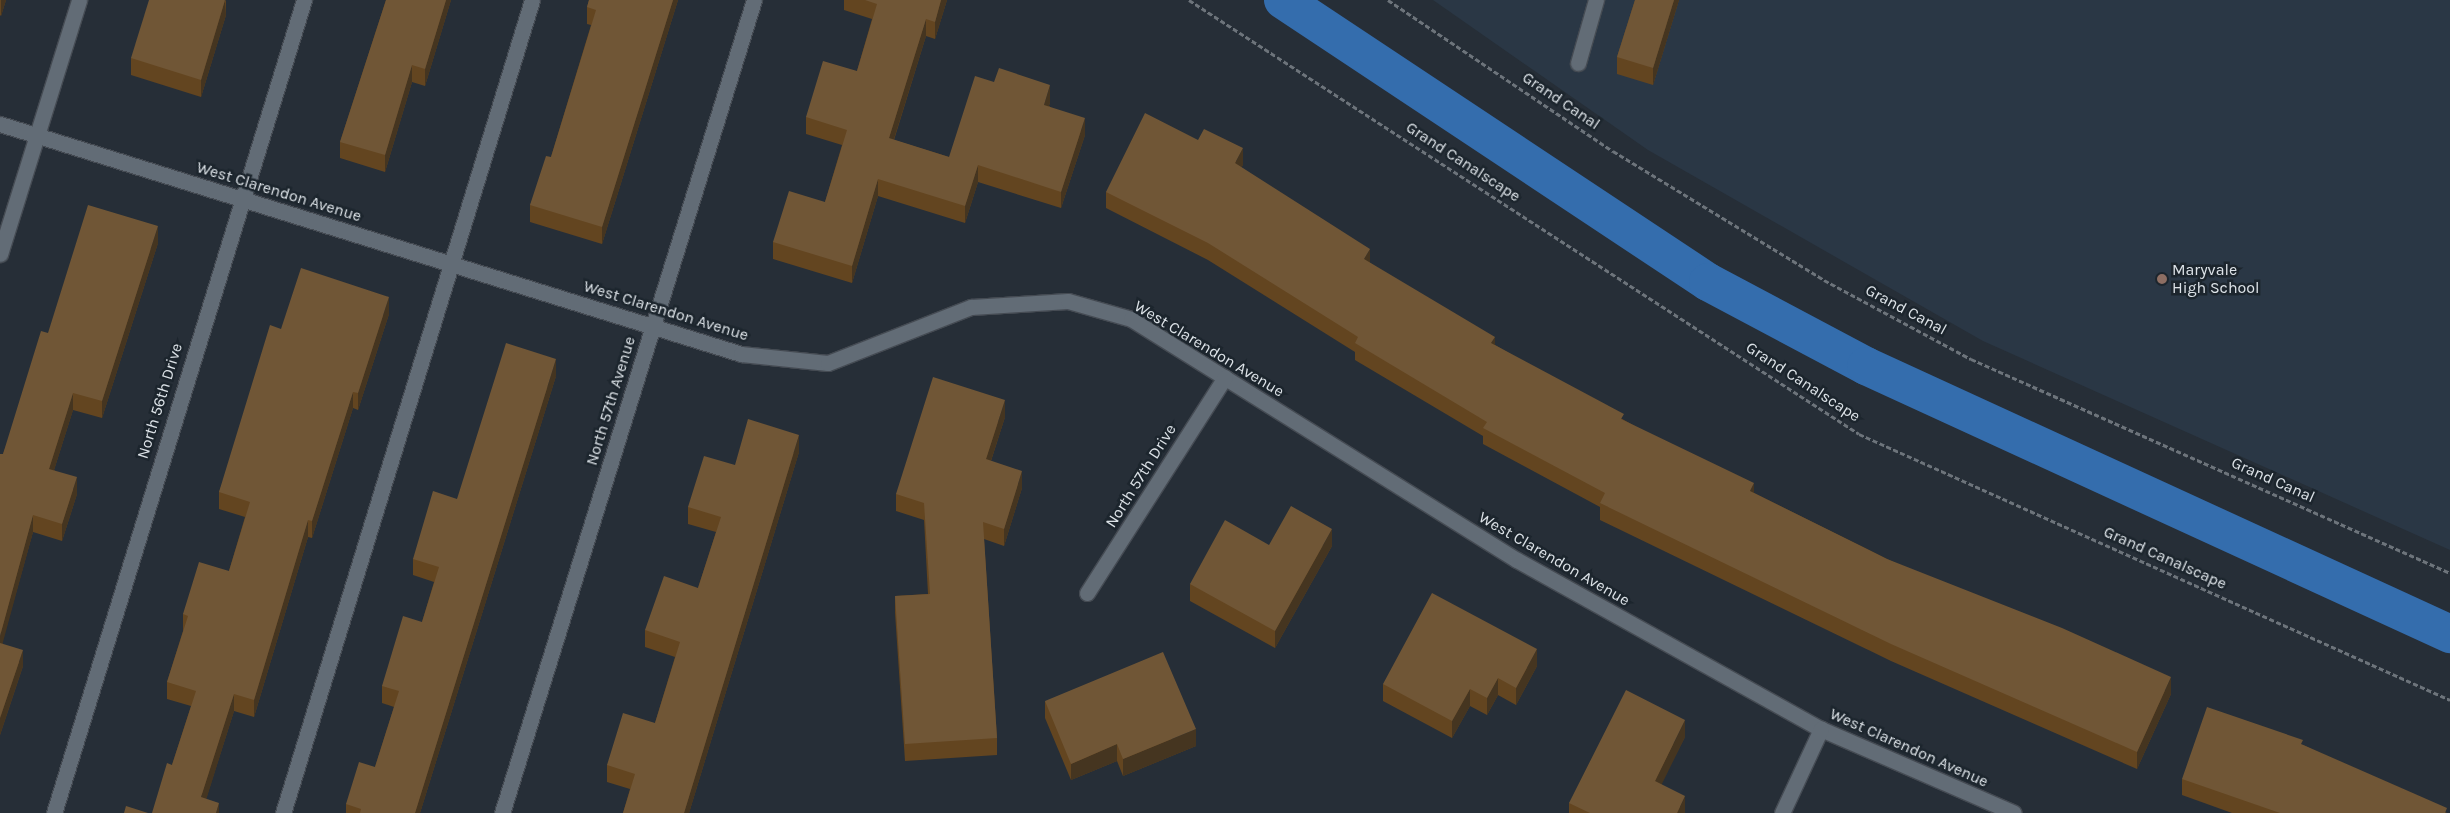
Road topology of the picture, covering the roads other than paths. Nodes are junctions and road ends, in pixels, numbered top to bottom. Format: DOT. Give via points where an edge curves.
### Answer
graph roads {
  1 [pos="79,0"];
  2 [pos="304,0"];
  3 [pos="532,0"];
  4 [pos="754,0"];
  5 [pos="1596,0"];
  6 [pos="1578,63"];
  7 [pos="0,124"];
  8 [pos="36,134"];
  9 [pos="240,199"];
  10 [pos="0,254"];
  11 [pos="451,263"];
  12 [pos="652,326"];
  13 [pos="1225,377"];
  14 [pos="1087,593"];
  15 [pos="1821,730"];
  16 [pos="54,813"];
  17 [pos="283,813"];
  18 [pos="502,813"];
  19 [pos="1782,813"];
  20 [pos="2014,813"];
  1 -- 8 [label="street"];
  2 -- 9 [label="street, North 56th Drive"];
  3 -- 11 [label="street"];
  4 -- 12 [label="street, North 57th Avenue"];
  5 -- 6 [label="street"];
  7 -- 8 [label="street, West Clarendon Avenue"];
  8 -- 9 [label="street, West Clarendon Avenue"];
  8 -- 10 [label="street"];
  9 -- 11 [label="street, West Clarendon Avenue"];
  9 -- 16 [label="street, North 56th Drive"];
  11 -- 12 [label="street, West Clarendon Avenue"];
  11 -- 17 [label="street"];
  12 -- 13 [label="street, West Clarendon Avenue" via="741,354 828,363 971,307 1068,301 1131,319"];
  12 -- 18 [label="street, North 57th Avenue"];
  13 -- 14 [label="street, North 57th Drive"];
  13 -- 15 [label="street, West Clarendon Avenue" via="1517,560"];
  15 -- 19 [label="street"];
  15 -- 20 [label="street, West Clarendon Avenue"];
}
